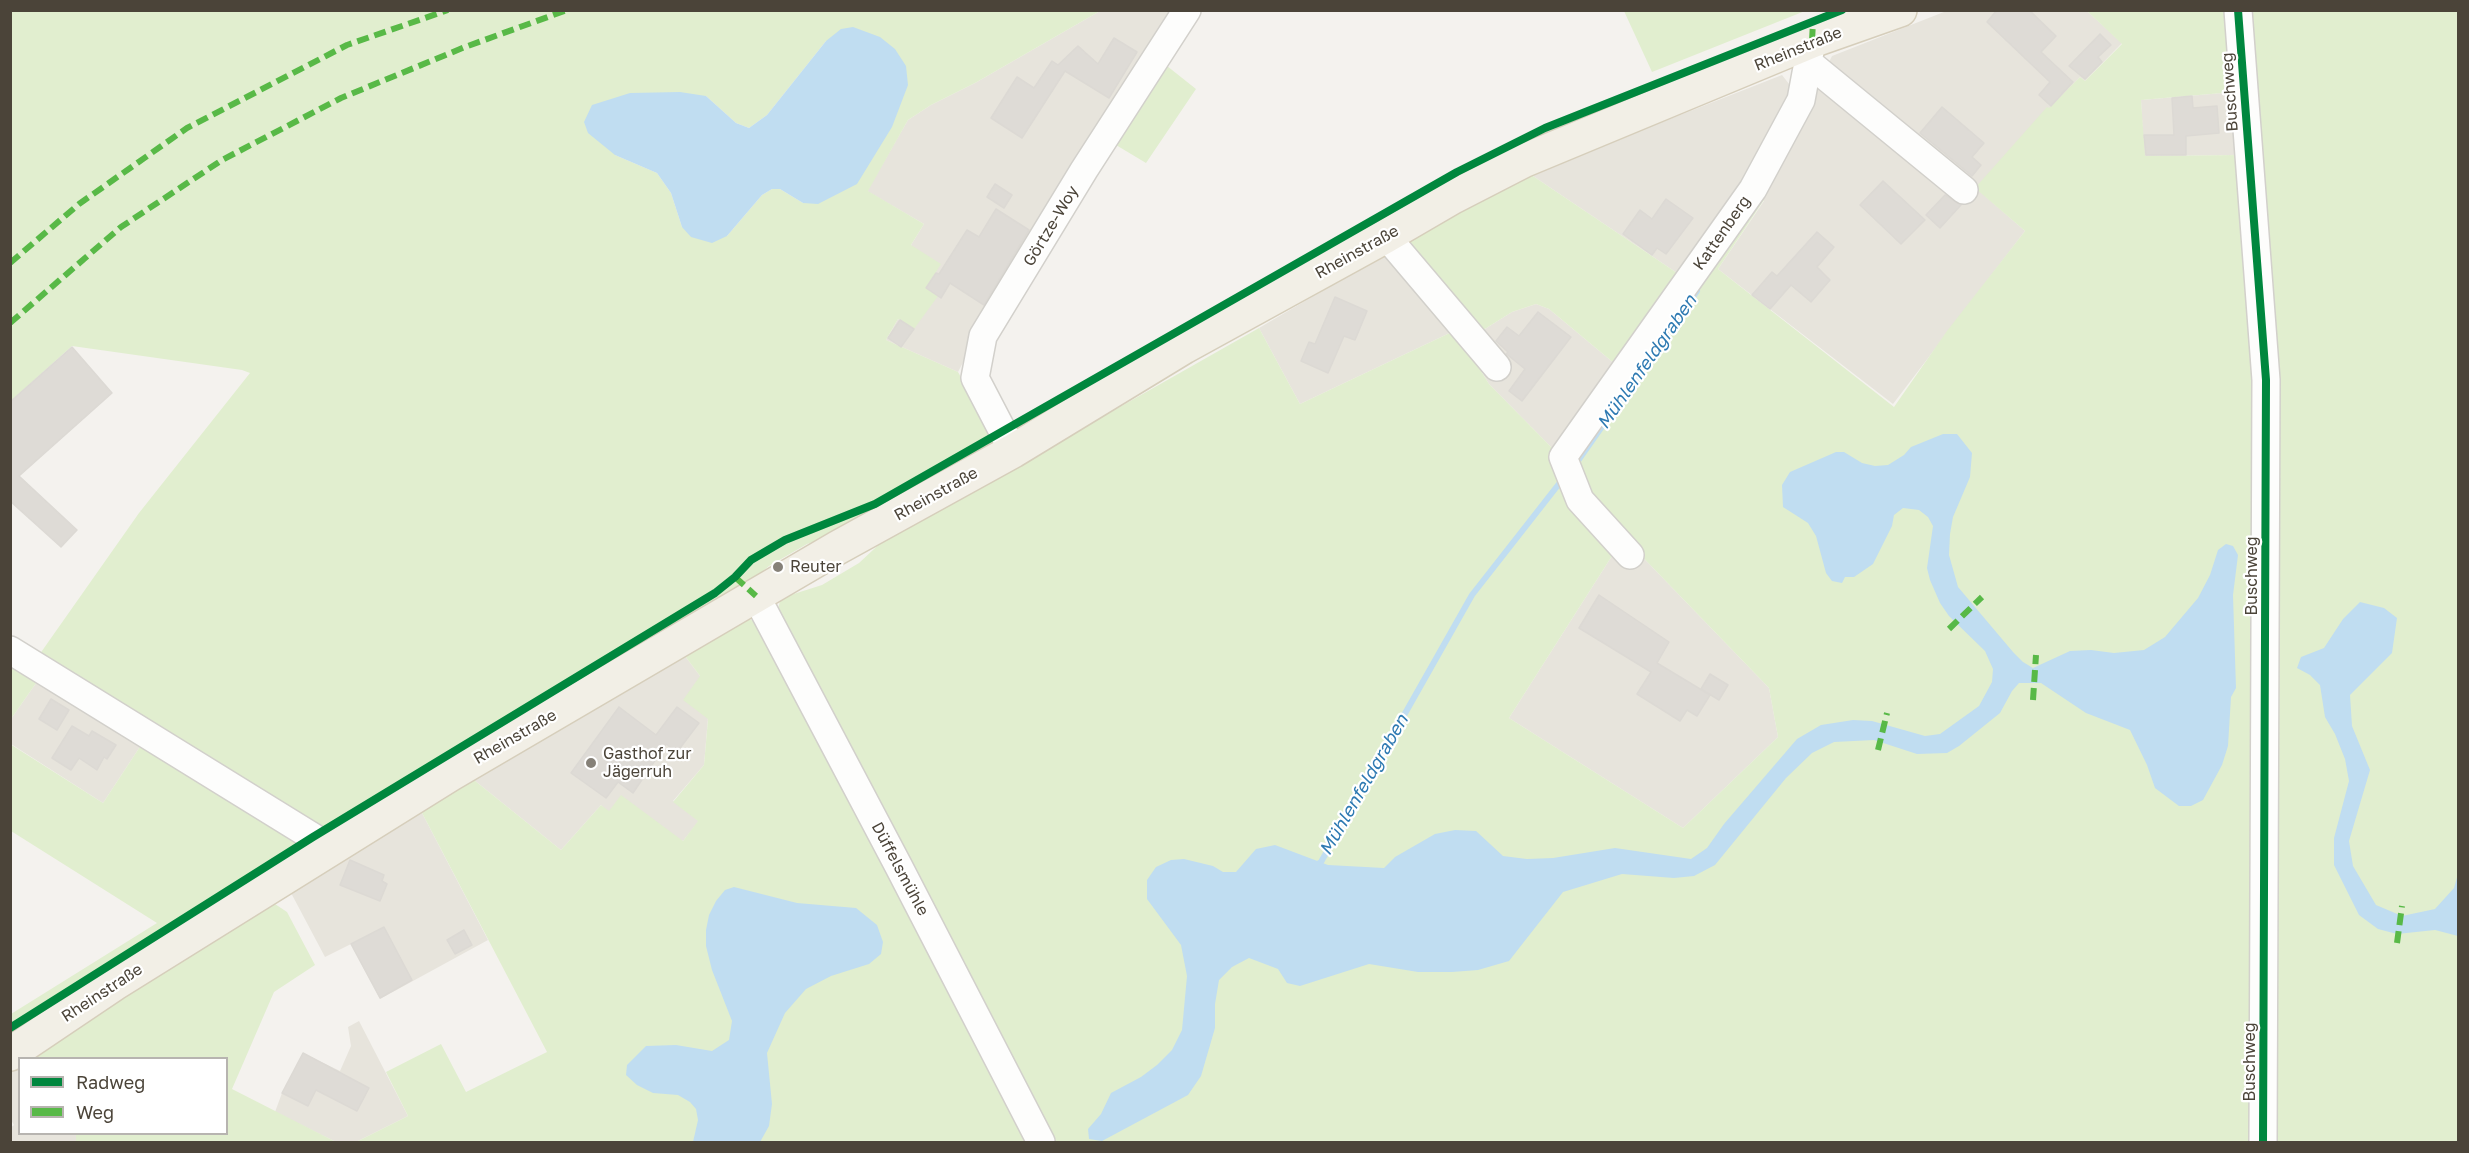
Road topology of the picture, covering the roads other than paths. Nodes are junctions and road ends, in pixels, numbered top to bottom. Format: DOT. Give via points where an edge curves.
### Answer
graph roads {
  1 [pos="1187,10"];
  2 [pos="2238,10"];
  3 [pos="1878,13"];
  4 [pos="1810,52"];
  5 [pos="1964,190"];
  6 [pos="1386,236"];
  7 [pos="1497,367"];
  8 [pos="1013,451"];
  9 [pos="1630,555"];
  10 [pos="756,596"];
  11 [pos="10,650"];
  12 [pos="326,852"];
  13 [pos="10,1054"];
  14 [pos="1041,1143"];
  15 [pos="2263,1143"];
  1 -- 8 [label="street, Görtze-Woy" via="983,336 975,378"];
  2 -- 15 [label="street, Buschweg" via="2266,380"];
  3 -- 4 [label="main road, Rheinstraße"];
  4 -- 5 [label="street"];
  4 -- 6 [label="main road, Rheinstraße" via="1523,161"];
  4 -- 9 [label="street, Kattenberg" via="1801,100 1753,189 1563,458 1580,500"];
  6 -- 7 [label="street"];
  6 -- 8 [label="main road, Rheinstraße" via="1184,347"];
  8 -- 10 [label="main road, Rheinstraße"];
  10 -- 12 [label="main road, Rheinstraße" via="451,774"];
  10 -- 14 [label="street, Düffelsmühle"];
  11 -- 12 [label="street" via="313,837"];
  12 -- 13 [label="main road, Rheinstraße"];
}
